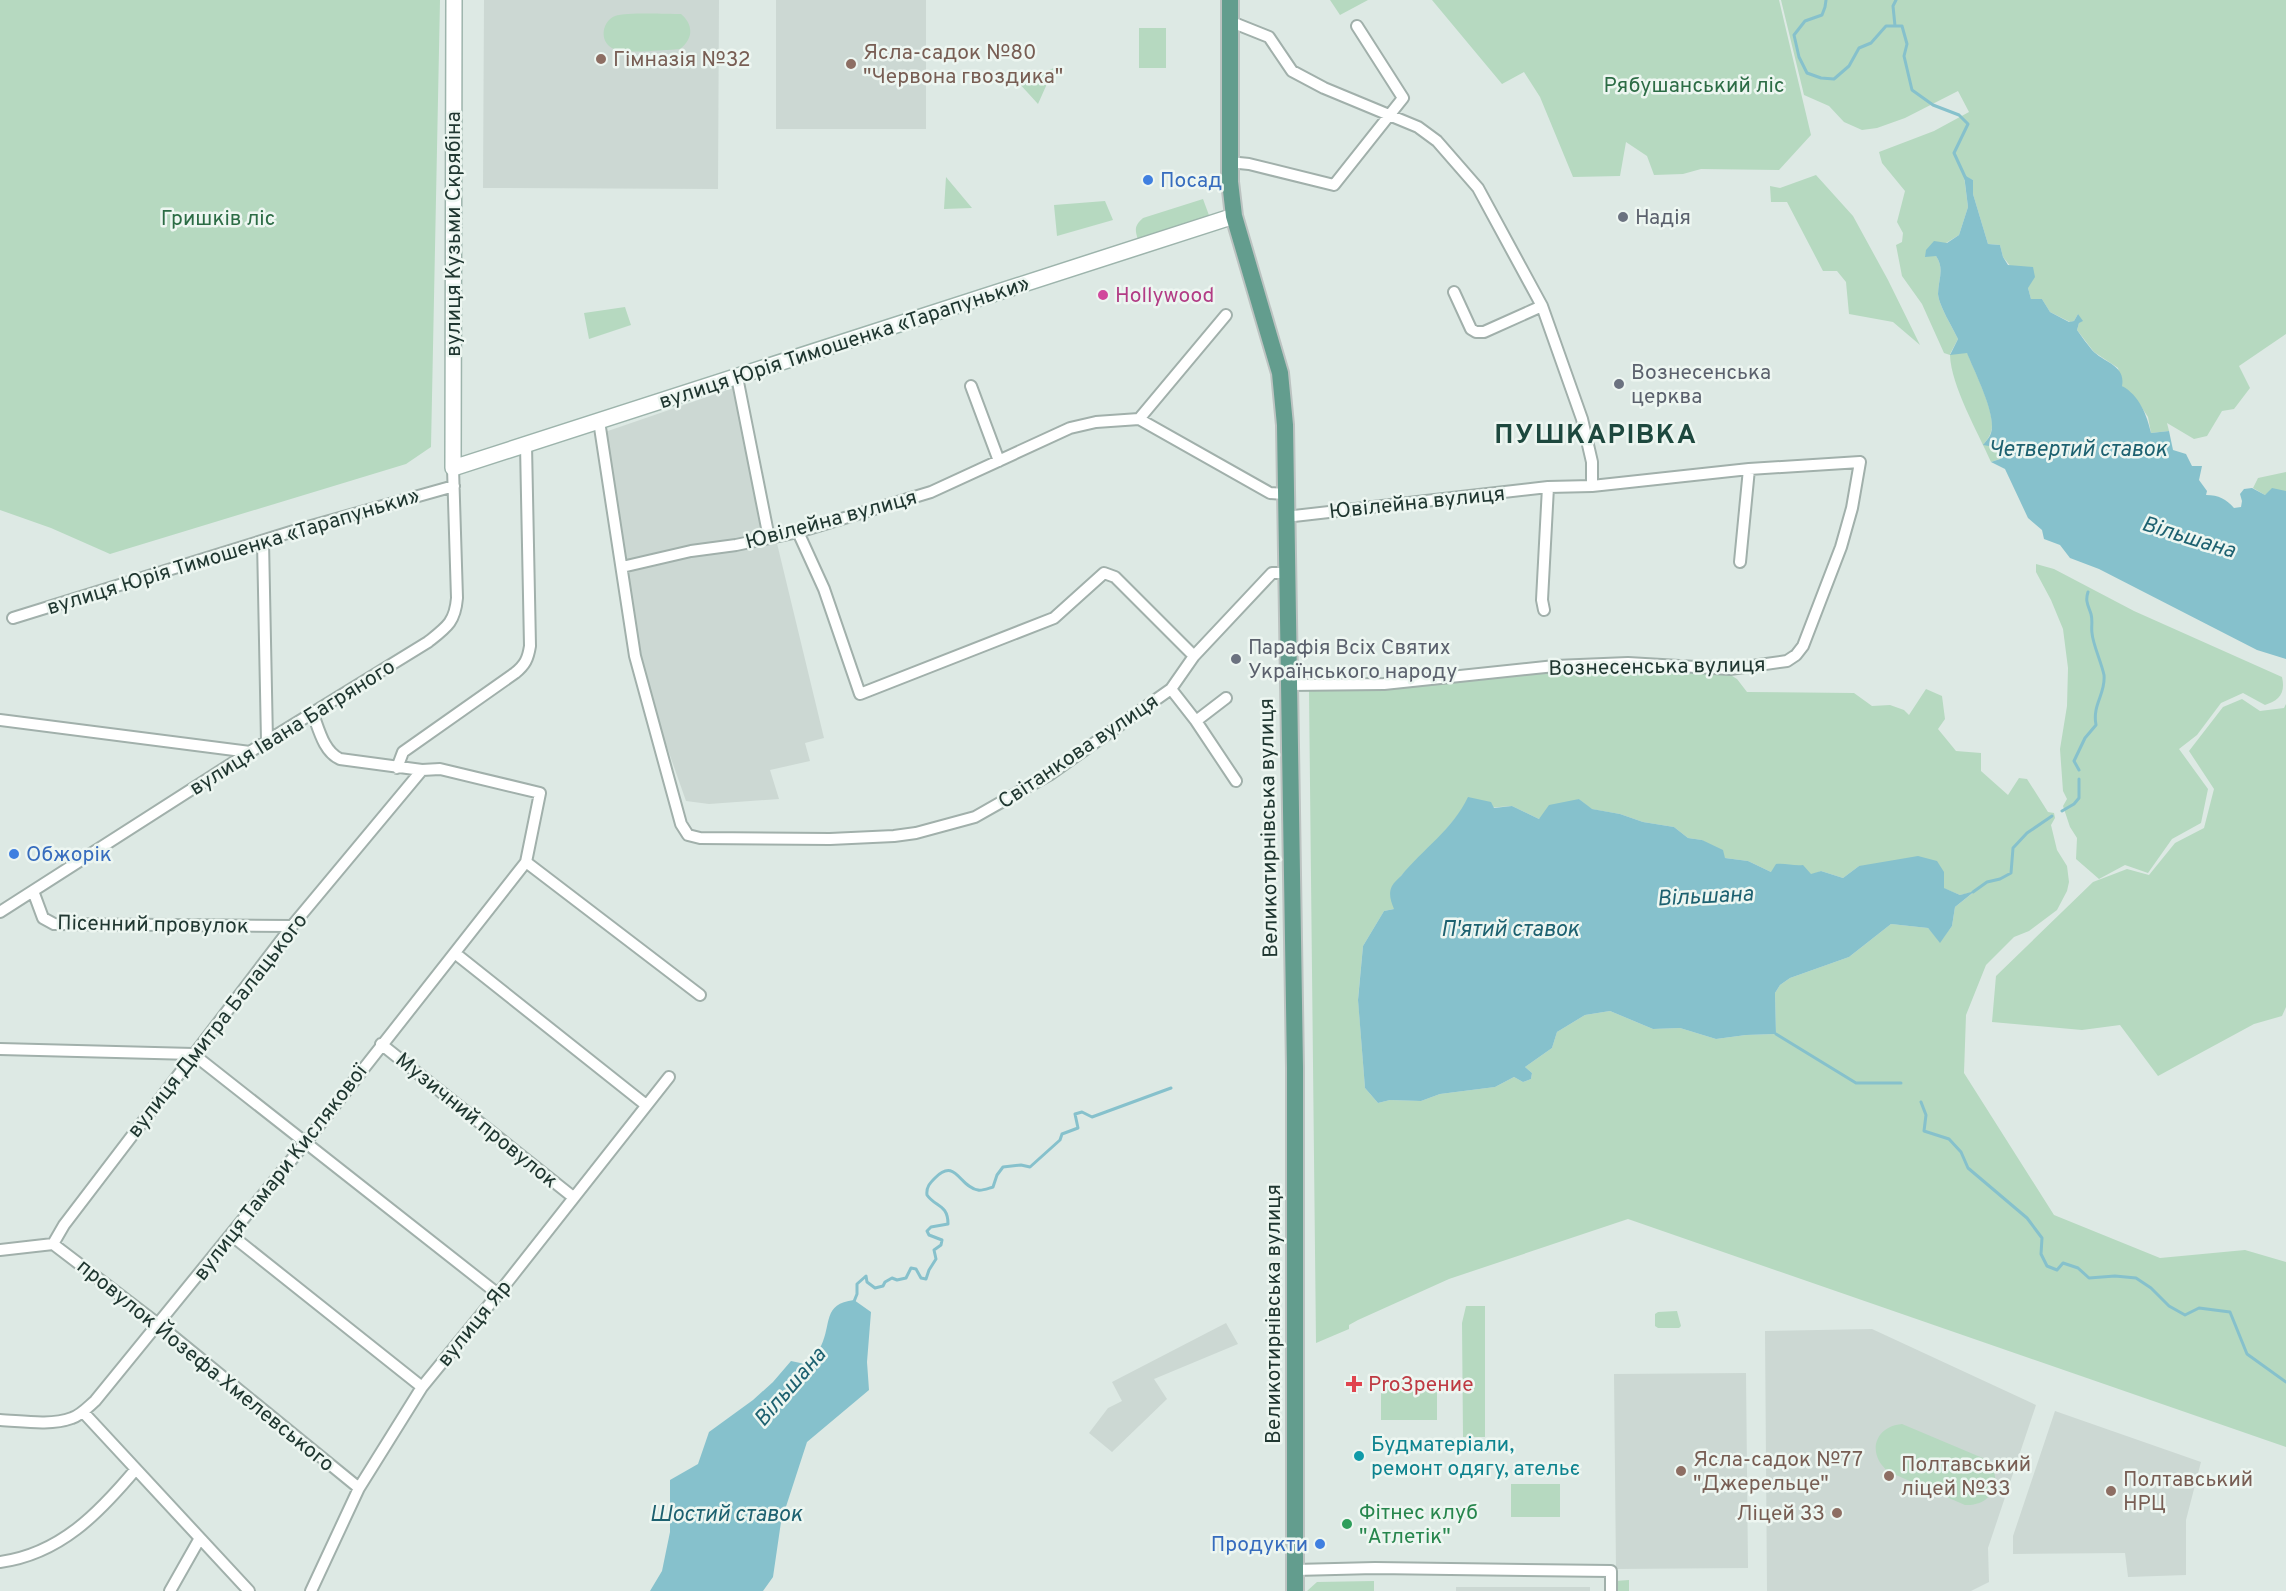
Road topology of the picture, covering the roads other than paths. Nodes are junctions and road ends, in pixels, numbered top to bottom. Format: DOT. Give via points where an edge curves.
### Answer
graph roads {
  1 [pos="454,0"];
  2 [pos="1230,0"];
  3 [pos="1229,21"];
  4 [pos="1357,26"];
  5 [pos="1390,117"];
  6 [pos="1229,162"];
  7 [pos="1234,216"];
  8 [pos="1454,292"];
  9 [pos="1542,306"];
  10 [pos="1226,315"];
  11 [pos="737,377"];
  12 [pos="971,386"];
  13 [pos="1139,419"];
  14 [pos="599,421"];
  15 [pos="453,445"];
  16 [pos="526,445"];
  17 [pos="482,459"];
  18 [pos="999,461"];
  19 [pos="453,468"];
  20 [pos="1749,469"];
  21 [pos="453,486"];
  22 [pos="1592,486"];
  23 [pos="1548,487"];
  24 [pos="1285,494"];
  25 [pos="1286,517"];
  26 [pos="798,532"];
  27 [pos="769,538"];
  28 [pos="263,541"];
  29 [pos="1740,562"];
  30 [pos="622,567"];
  31 [pos="1286,573"];
  32 [pos="1544,610"];
  33 [pos="13,618"];
  34 [pos="1194,656"];
  35 [pos="1288,685"];
  36 [pos="1171,689"];
  37 [pos="1226,698"];
  38 [pos="313,714"];
  39 [pos="0,720"];
  40 [pos="1196,721"];
  41 [pos="267,741"];
  42 [pos="250,752"];
  43 [pos="397,768"];
  44 [pos="422,770"];
  45 [pos="1236,781"];
  46 [pos="526,862"];
  47 [pos="33,891"];
  48 [pos="0,912"];
  49 [pos="292,926"];
  50 [pos="456,954"];
  51 [pos="700,995"];
  52 [pos="381,1044"];
  53 [pos="0,1048"];
  54 [pos="193,1054"];
  55 [pos="669,1077"];
  56 [pos="646,1105"];
  57 [pos="306,1142"];
  58 [pos="573,1197"];
  59 [pos="231,1235"];
  60 [pos="53,1244"];
  61 [pos="0,1250"];
  62 [pos="498,1294"];
  63 [pos="158,1324"];
  64 [pos="422,1387"];
  65 [pos="82,1412"];
  66 [pos="0,1420"];
  67 [pos="136,1469"];
  68 [pos="359,1488"];
  69 [pos="200,1538"];
  70 [pos="0,1562"];
  71 [pos="1295,1570"];
  72 [pos="170,1591"];
  73 [pos="249,1591"];
  74 [pos="311,1591"];
  75 [pos="1295,1591"];
  76 [pos="1611,1591"];
  1 -- 15 [label="street, вулиця Кузьми Скрябіна"];
  2 -- 3 [label="main road, Великотирнівська вулиця"];
  3 -- 5 [label="street" via="1269,37 1293,71"];
  3 -- 6 [label="main road, Великотирнівська вулиця"];
  4 -- 5 [label="street" via="1403,98"];
  5 -- 6 [label="street" via="1334,184"];
  5 -- 9 [label="street" via="1418,127 1437,141 1478,188"];
  6 -- 7 [label="main road, Великотирнівська вулиця"];
  7 -- 11 [label="street, вулиця Юрія Тимошенка «Тарапуньки»"];
  7 -- 24 [label="main road, Великотирнівська вулиця" via="1280,373"];
  8 -- 9 [label="street" via="1476,332"];
  9 -- 22 [label="street" via="1582,419 1592,462"];
  10 -- 13 [label="street"];
  11 -- 14 [label="street, вулиця Юрія Тимошенка «Тарапуньки»"];
  11 -- 27 [label="street"];
  12 -- 18 [label="street"];
  13 -- 18 [label="street, Ювілейна вулиця" via="1078,425"];
  13 -- 24 [label="street" via="1270,493"];
  14 -- 16 [label="street, вулиця Юрія Тимошенка «Тарапуньки»"];
  14 -- 30 [label="street"];
  15 -- 17 [label="street" via="471,458"];
  15 -- 19 [label="street, вулиця Кузьми Скрябіна"];
  16 -- 17 [label="street, вулиця Юрія Тимошенка «Тарапуньки»"];
  16 -- 43 [label="street" via="529,658 515,674 403,752"];
  17 -- 19 [label="street, вулиця Юрія Тимошенка «Тарапуньки»"];
  18 -- 26 [label="street, Ювілейна вулиця" via="931,492"];
  19 -- 21 [label="street, вулиця Івана Багряного"];
  20 -- 22 [label="street, Ювілейна вулиця"];
  20 -- 29 [label="street"];
  20 -- 35 [label="street, Вознесенська вулиця" via="1860,462 1841,547 1803,646 1787,661 1730,669 1628,663 1555,666 1384,684"];
  21 -- 28 [label="street, вулиця Юрія Тимошенка «Тарапуньки»"];
  21 -- 38 [label="street, вулиця Івана Багряного" via="457,598 454,619 428,642"];
  22 -- 23 [label="street, Ювілейна вулиця"];
  23 -- 25 [label="street, Ювілейна вулиця"];
  23 -- 32 [label="street"];
  24 -- 25 [label="main road, Великотирнівська вулиця"];
  25 -- 31 [label="main road, Великотирнівська вулиця"];
  26 -- 27 [label="street, Ювілейна вулиця"];
  26 -- 34 [label="street" via="824,589 860,694 1054,618 1104,573 1115,577"];
  27 -- 30 [label="street, Ювілейна вулиця"];
  28 -- 33 [label="street, вулиця Юрія Тимошенка «Тарапуньки»"];
  28 -- 41 [label="street"];
  30 -- 36 [label="street, Світанкова вулиця" via="635,656 681,824 688,835 700,838 894,836 975,817 1049,775"];
  31 -- 34 [label="street, Світанкова вулиця" via="1272,573"];
  31 -- 35 [label="main road, Великотирнівська вулиця"];
  34 -- 36 [label="street, Світанкова вулиця"];
  35 -- 71 [label="main road, Великотирнівська вулиця" via="1295,1056"];
  36 -- 40 [label="street, Світанкова вулиця"];
  37 -- 40 [label="street"];
  38 -- 41 [label="street, вулиця Івана Багряного"];
  38 -- 43 [label="street" via="332,756"];
  39 -- 42 [label="street"];
  40 -- 45 [label="street, Світанкова вулиця"];
  41 -- 42 [label="street, вулиця Івана Багряного"];
  42 -- 47 [label="street, вулиця Івана Багряного"];
  43 -- 44 [label="street"];
  44 -- 46 [label="street" via="440,769 540,793"];
  44 -- 49 [label="street, вулиця Дмитра Балацького"];
  46 -- 50 [label="street, вулиця Тамари Кислякової"];
  46 -- 51 [label="street"];
  47 -- 48 [label="street, вулиця Івана Багряного"];
  47 -- 49 [label="street, Пісенний провулок" via="43,918 54,924"];
  49 -- 54 [label="street, вулиця Дмитра Балацького"];
  50 -- 52 [label="street, вулиця Тамари Кислякової"];
  50 -- 56 [label="street"];
  52 -- 57 [label="street, вулиця Тамари Кислякової"];
  52 -- 58 [label="street, Музичний провулок"];
  53 -- 54 [label="street"];
  54 -- 57 [label="street"];
  54 -- 60 [label="street, вулиця Дмитра Балацького"];
  55 -- 56 [label="street, вулиця Яр"];
  56 -- 58 [label="street, вулиця Яр"];
  57 -- 59 [label="street, вулиця Тамари Кислякової"];
  57 -- 62 [label="street"];
  58 -- 62 [label="street, вулиця Яр"];
  59 -- 63 [label="street, вулиця Тамари Кислякової"];
  59 -- 64 [label="street"];
  60 -- 61 [label="street"];
  60 -- 63 [label="street, провулок Йозефа Хмелевського"];
  62 -- 64 [label="street, вулиця Яр"];
  63 -- 65 [label="street, вулиця Тамари Кислякової"];
  63 -- 68 [label="street, провулок Йозефа Хмелевського"];
  64 -- 68 [label="street, вулиця Яр"];
  65 -- 66 [label="street, вулиця Тамари Кислякової" via="54,1421"];
  65 -- 67 [label="street"];
  67 -- 69 [label="street"];
  67 -- 70 [label="street" via="108,1501 68,1536 47,1549"];
  68 -- 74 [label="street, вулиця Яр"];
  69 -- 72 [label="street"];
  69 -- 73 [label="street"];
  71 -- 75 [label="main road, Великотирнівська вулиця"];
  71 -- 76 [label="street" via="1611,1571"];
}
